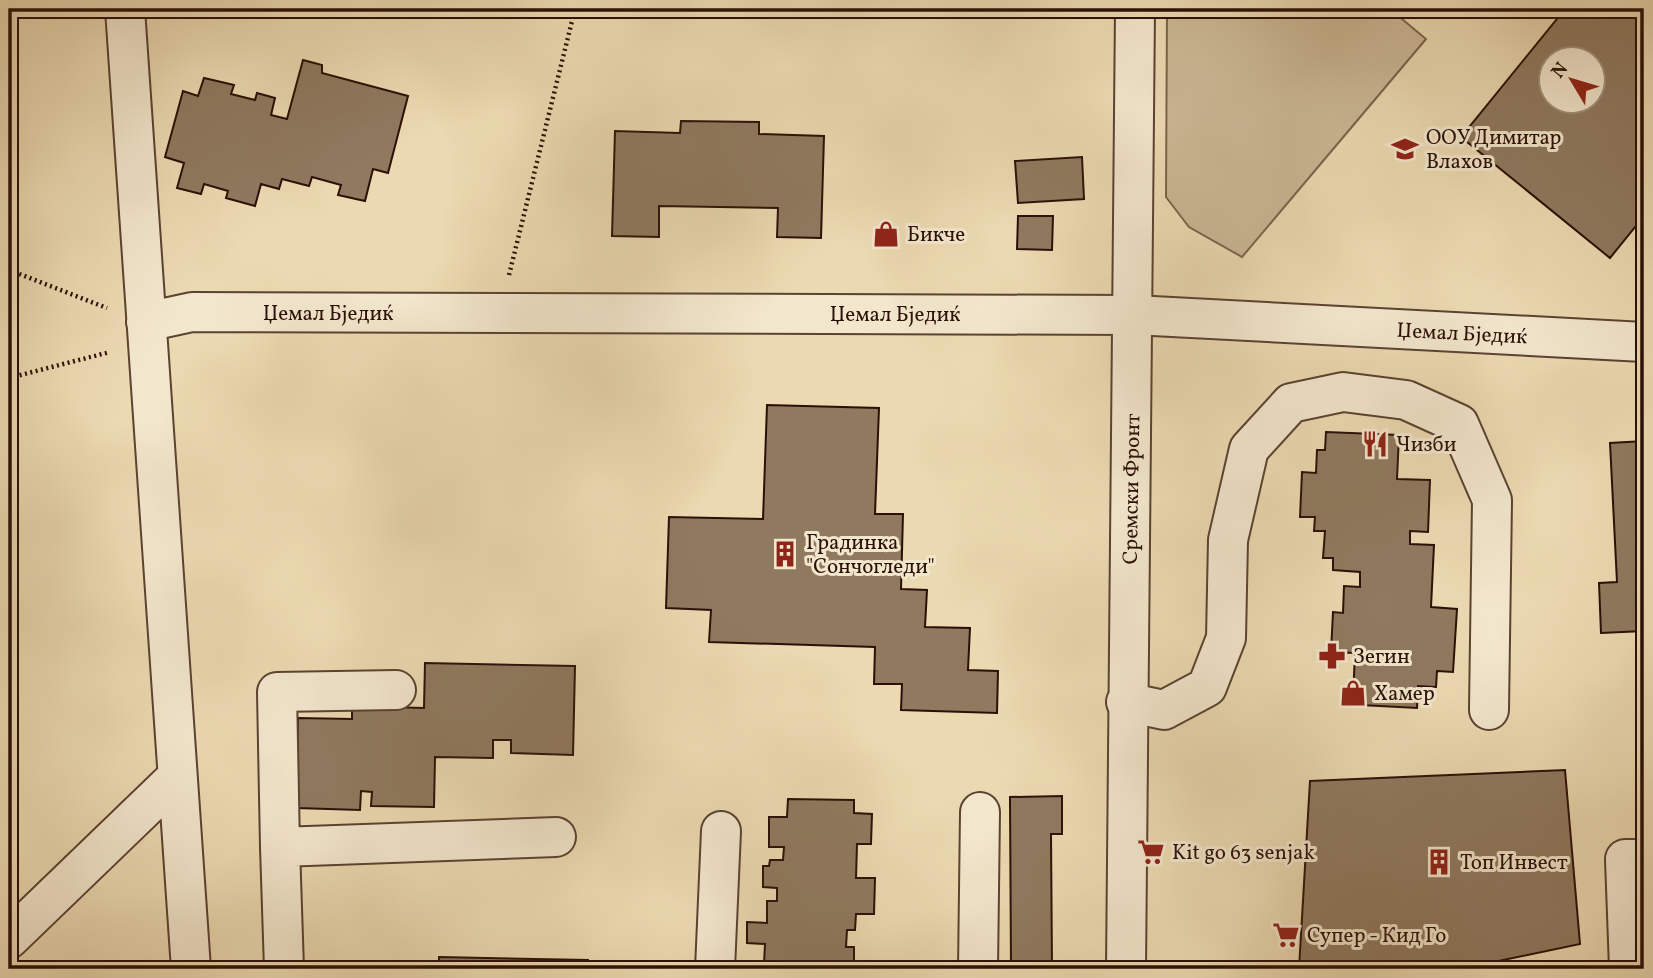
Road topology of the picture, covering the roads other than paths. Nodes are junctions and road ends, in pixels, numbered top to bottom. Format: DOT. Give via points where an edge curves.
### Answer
graph roads {
  1 [pos="125,9"];
  2 [pos="1135,9"];
  3 [pos="1134,315"];
  4 [pos="147,331"];
  5 [pos="1644,342"];
  6 [pos="396,690"];
  7 [pos="1126,702"];
  8 [pos="1489,710"];
  9 [pos="177,777"];
  10 [pos="980,812"];
  11 [pos="721,831"];
  12 [pos="556,838"];
  13 [pos="280,847"];
  14 [pos="1644,859"];
  15 [pos="9,939"];
  16 [pos="191,969"];
  17 [pos="284,969"];
  18 [pos="715,969"];
  19 [pos="978,969"];
  20 [pos="1126,969"];
  21 [pos="1629,969"];
  1 -- 4 [label="street"];
  2 -- 3 [label="street, Сремски Фронт"];
  3 -- 4 [label="street, Џемал Бједиќ" via="192,312"];
  3 -- 5 [label="street, Џемал Бједиќ"];
  3 -- 7 [label="street, Сремски Фронт"];
  4 -- 9 [label="street"];
  6 -- 13 [label="street" via="277,692"];
  7 -- 8 [label="street" via="1164,710 1207,687 1226,638 1228,540 1249,449 1291,403 1343,392 1406,400 1459,424 1492,500"];
  7 -- 20 [label="street, Сремски Фронт"];
  9 -- 15 [label="street"];
  9 -- 16 [label="street"];
  10 -- 19 [label="street"];
  11 -- 18 [label="street"];
  12 -- 13 [label="street"];
  13 -- 17 [label="street"];
  14 -- 21 [label="street" via="1625,859"];
}
